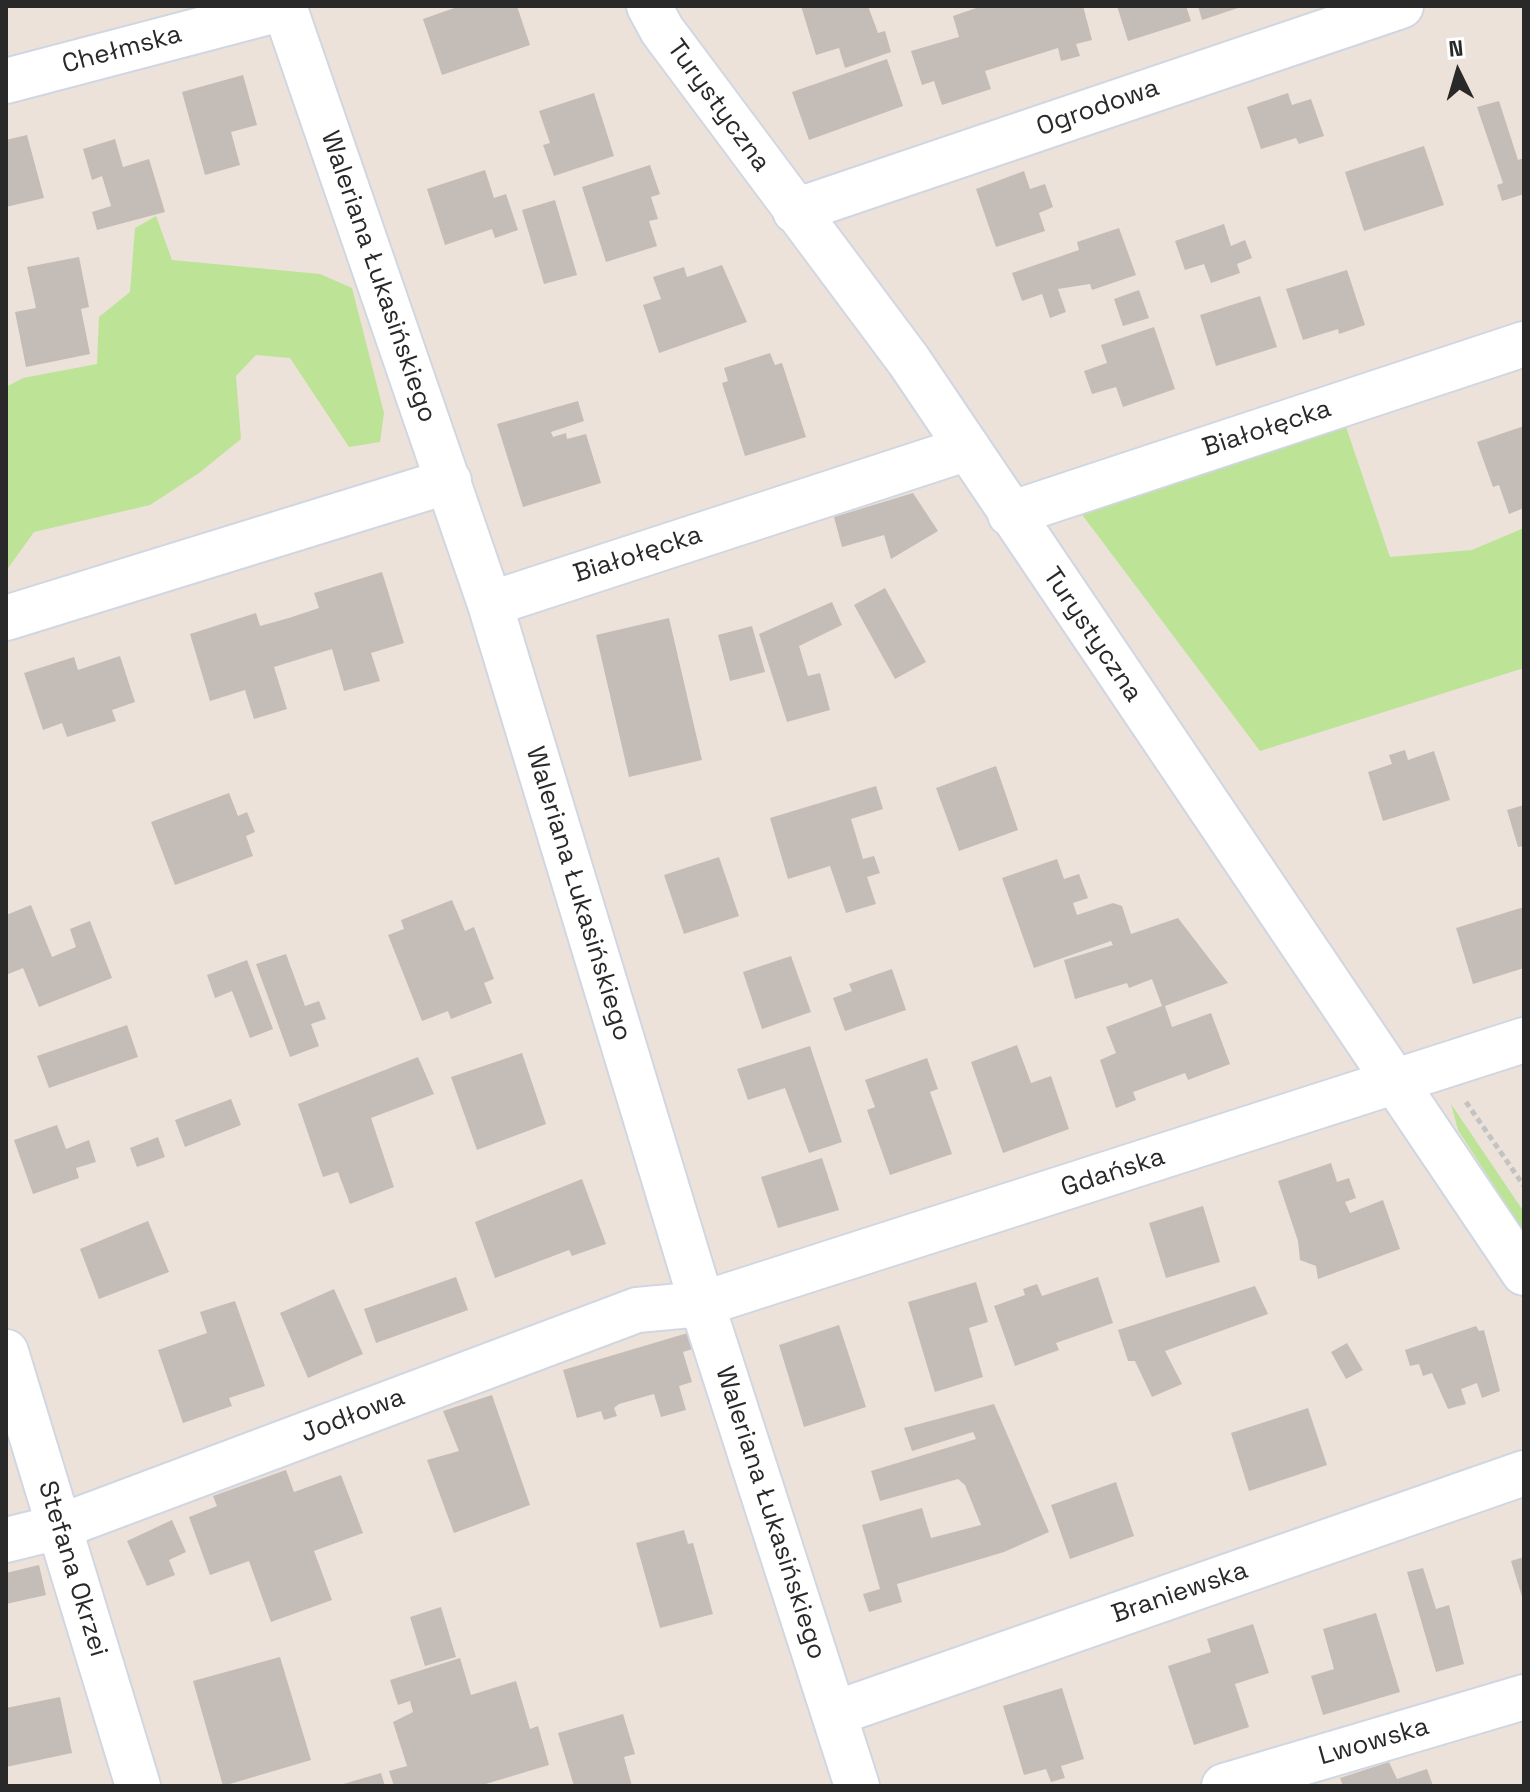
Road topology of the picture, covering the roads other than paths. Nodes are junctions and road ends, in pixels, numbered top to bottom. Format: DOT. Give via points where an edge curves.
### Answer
graph roads {
  1 [pos="649,6"];
  2 [pos="1401,6"];
  3 [pos="284,7"];
  4 [pos="6,81"];
  5 [pos="795,211"];
  6 [pos="1524,344"];
  7 [pos="968,448"];
  8 [pos="449,481"];
  9 [pos="1010,514"];
  10 [pos="490,604"];
  11 [pos="6,618"];
  12 [pos="1524,1040"];
  13 [pos="1398,1083"];
  14 [pos="1524,1273"];
  15 [pos="702,1304"];
  16 [pos="6,1352"];
  17 [pos="1524,1473"];
  18 [pos="59,1527"];
  19 [pos="6,1540"];
  20 [pos="1524,1697"];
  21 [pos="836,1713"];
  22 [pos="138,1786"];
  23 [pos="857,1786"];
  24 [pos="1224,1786"];
  1 -- 5 [label="street, Turystyczna"];
  2 -- 5 [label="street, Ogrodowa"];
  3 -- 4 [label="street, Chełmska"];
  3 -- 8 [label="street, Waleriana Łukasińskiego"];
  5 -- 7 [label="street, Turystyczna"];
  6 -- 9 [label="street, Białołęcka"];
  7 -- 9 [label="street, Turystyczna"];
  7 -- 10 [label="street, Białołęcka"];
  8 -- 10 [label="street, Waleriana Łukasińskiego"];
  8 -- 11 [label="street"];
  9 -- 13 [label="street, Turystyczna"];
  10 -- 15 [label="street, Waleriana Łukasińskiego"];
  12 -- 13 [label="street, Gdańska"];
  13 -- 14 [label="street, Turystyczna"];
  13 -- 15 [label="street, Gdańska"];
  15 -- 18 [label="street, Jodłowa" via="637,1310"];
  15 -- 21 [label="street, Waleriana Łukasińskiego"];
  16 -- 18 [label="street, Stefana Okrzei"];
  17 -- 21 [label="street, Braniewska"];
  18 -- 19 [label="street, Jodłowa"];
  18 -- 22 [label="street, Stefana Okrzei"];
  20 -- 24 [label="street, Lwowska"];
  21 -- 23 [label="street, Waleriana Łukasińskiego"];
}
